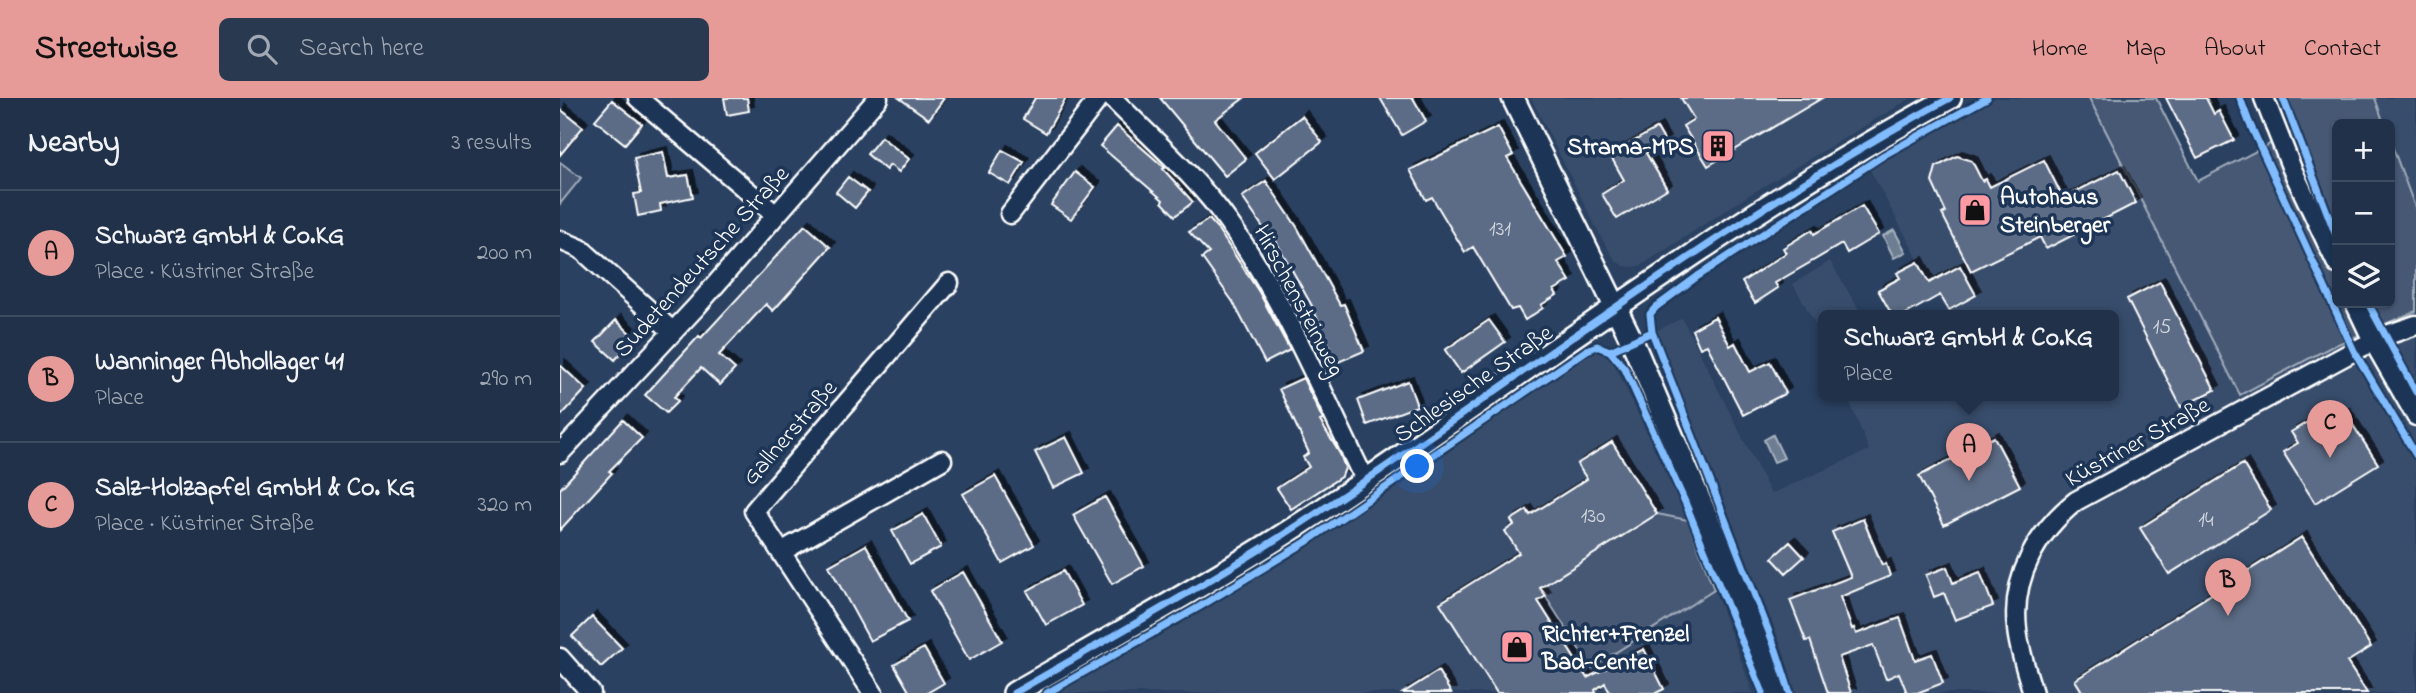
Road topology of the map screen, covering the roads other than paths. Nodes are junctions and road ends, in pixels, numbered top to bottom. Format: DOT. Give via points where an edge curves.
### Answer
graph roads {
  1 [pos="638,98"];
  2 [pos="1099,98"];
  3 [pos="1112,98"];
  4 [pos="1513,98"];
  5 [pos="1950,98"];
  6 [pos="2264,98"];
  7 [pos="876,99"];
  8 [pos="1010,214"];
  9 [pos="776,215"];
  10 [pos="560,240"];
  11 [pos="2332,253"];
  12 [pos="949,284"];
  13 [pos="1617,307"];
  14 [pos="2358,308"];
  15 [pos="2416,325"];
  16 [pos="672,331"];
  17 [pos="2374,341"];
  18 [pos="2416,416"];
  19 [pos="560,453"];
  20 [pos="942,460"];
  21 [pos="1367,479"];
  22 [pos="781,552"];
  23 [pos="560,657"];
  24 [pos="591,693"];
  25 [pos="873,693"];
  26 [pos="1014,693"];
  27 [pos="1777,693"];
  28 [pos="2032,693"];
  1 -- 9 [label="street"];
  2 -- 8 [label="street"];
  3 -- 21 [label="street, Hirschensteinweg" via="1230,223 1273,293"];
  4 -- 13 [label="street"];
  5 -- 13 [label="street, Schlesische Straße" via="1839,162"];
  6 -- 11 [label="street"];
  7 -- 9 [label="street, Sudetendeutsche Straße"];
  9 -- 16 [label="street, Sudetendeutsche Straße"];
  10 -- 16 [label="street" via="581,249"];
  12 -- 22 [label="street, Gallnerstraße" via="754,511"];
  13 -- 21 [label="street, Schlesische Straße"];
  13 -- 27 [label="street"];
  14 -- 17 [label="street"];
  15 -- 17 [label="street, Küstriner Straße"];
  16 -- 19 [label="street, Sudetendeutsche Straße"];
  17 -- 18 [label="street"];
  17 -- 28 [label="street, Küstriner Straße" via="2077,501 2048,527 2029,558 2016,607"];
  20 -- 22 [label="street"];
  21 -- 26 [label="street, Schlesische Straße" via="1271,542"];
  22 -- 25 [label="street, Gallnerstraße"];
  23 -- 24 [label="street"];
}
